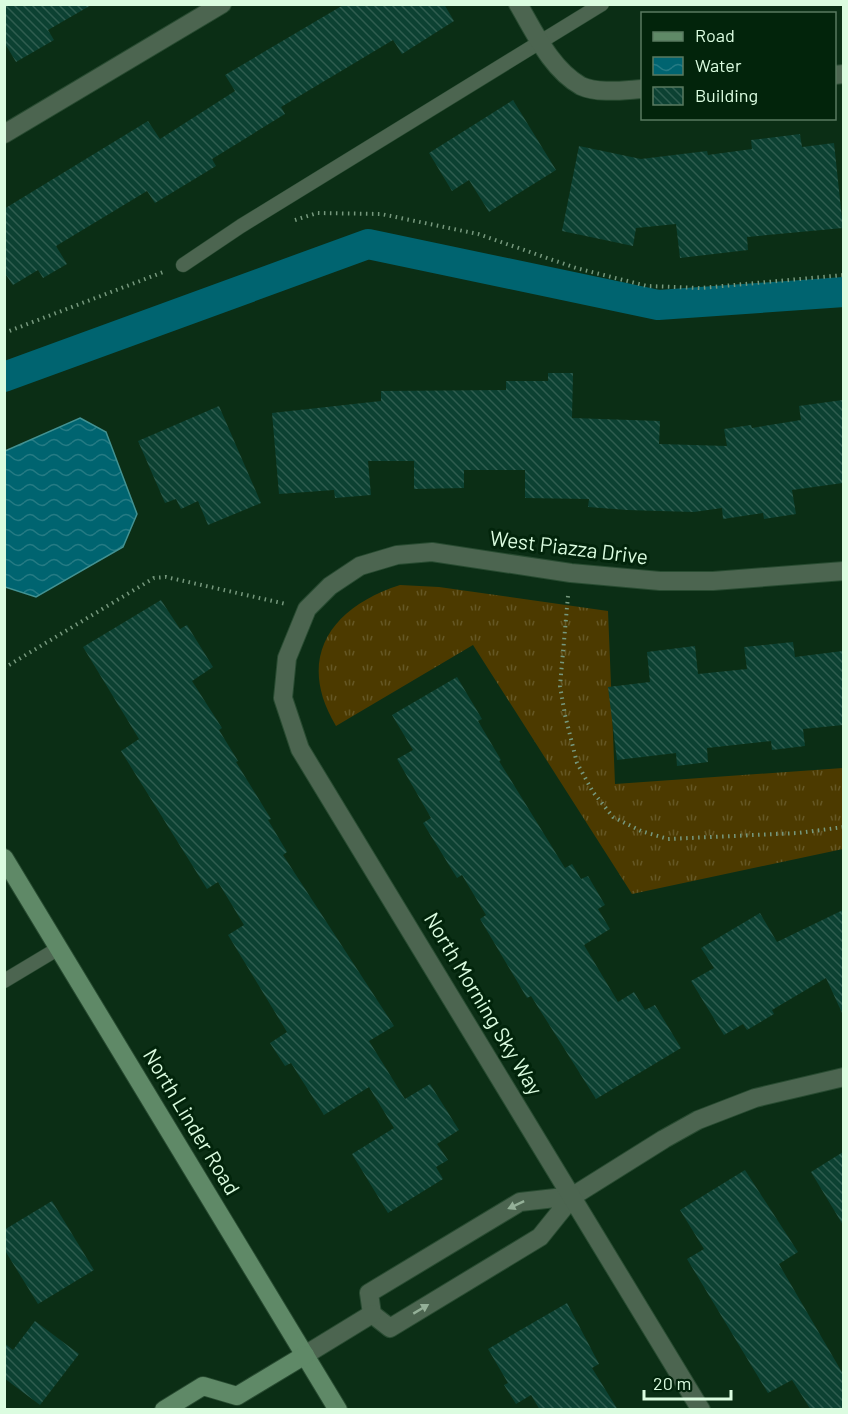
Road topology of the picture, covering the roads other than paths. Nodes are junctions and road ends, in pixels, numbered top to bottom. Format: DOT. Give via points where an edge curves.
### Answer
graph roads {
  1 [pos="222,4"];
  2 [pos="518,4"];
  3 [pos="602,4"];
  4 [pos="541,42"];
  5 [pos="641,89"];
  6 [pos="4,134"];
  7 [pos="183,265"];
  8 [pos="843,571"];
  9 [pos="307,609"];
  10 [pos="4,858"];
  11 [pos="59,948"];
  12 [pos="4,981"];
  13 [pos="843,1077"];
  14 [pos="573,1196"];
  15 [pos="372,1314"];
  16 [pos="306,1356"];
  17 [pos="236,1403"];
  18 [pos="164,1410"];
  19 [pos="338,1410"];
  20 [pos="700,1410"];
  1 -- 6 [label="street"];
  2 -- 4 [label="street"];
  3 -- 4 [label="lane"];
  4 -- 5 [label="street" via="556,66 583,87"];
  4 -- 7 [label="lane"];
  8 -- 9 [label="street, West Piazza Drive" via="660,581 571,573 432,552 397,555 360,566 330,586"];
  9 -- 14 [label="street, North Morning Sky Way" via="287,658 283,698 300,749"];
  10 -- 11 [label="main road, North Linder Road"];
  11 -- 12 [label="lane"];
  11 -- 16 [label="main road, North Linder Road"];
  13 -- 14 [label="street" via="755,1098 698,1120"];
  14 -- 15 [label="street, one-way" via="520,1202 369,1293"];
  15 -- 14 [label="street, one-way" via="390,1328 540,1238"];
  14 -- 20 [label="street, North Morning Sky Way"];
  15 -- 16 [label="street"];
  16 -- 17 [label="main road"];
  16 -- 19 [label="main road, North Linder Road"];
  17 -- 18 [label="main road" via="203,1386"];
}
